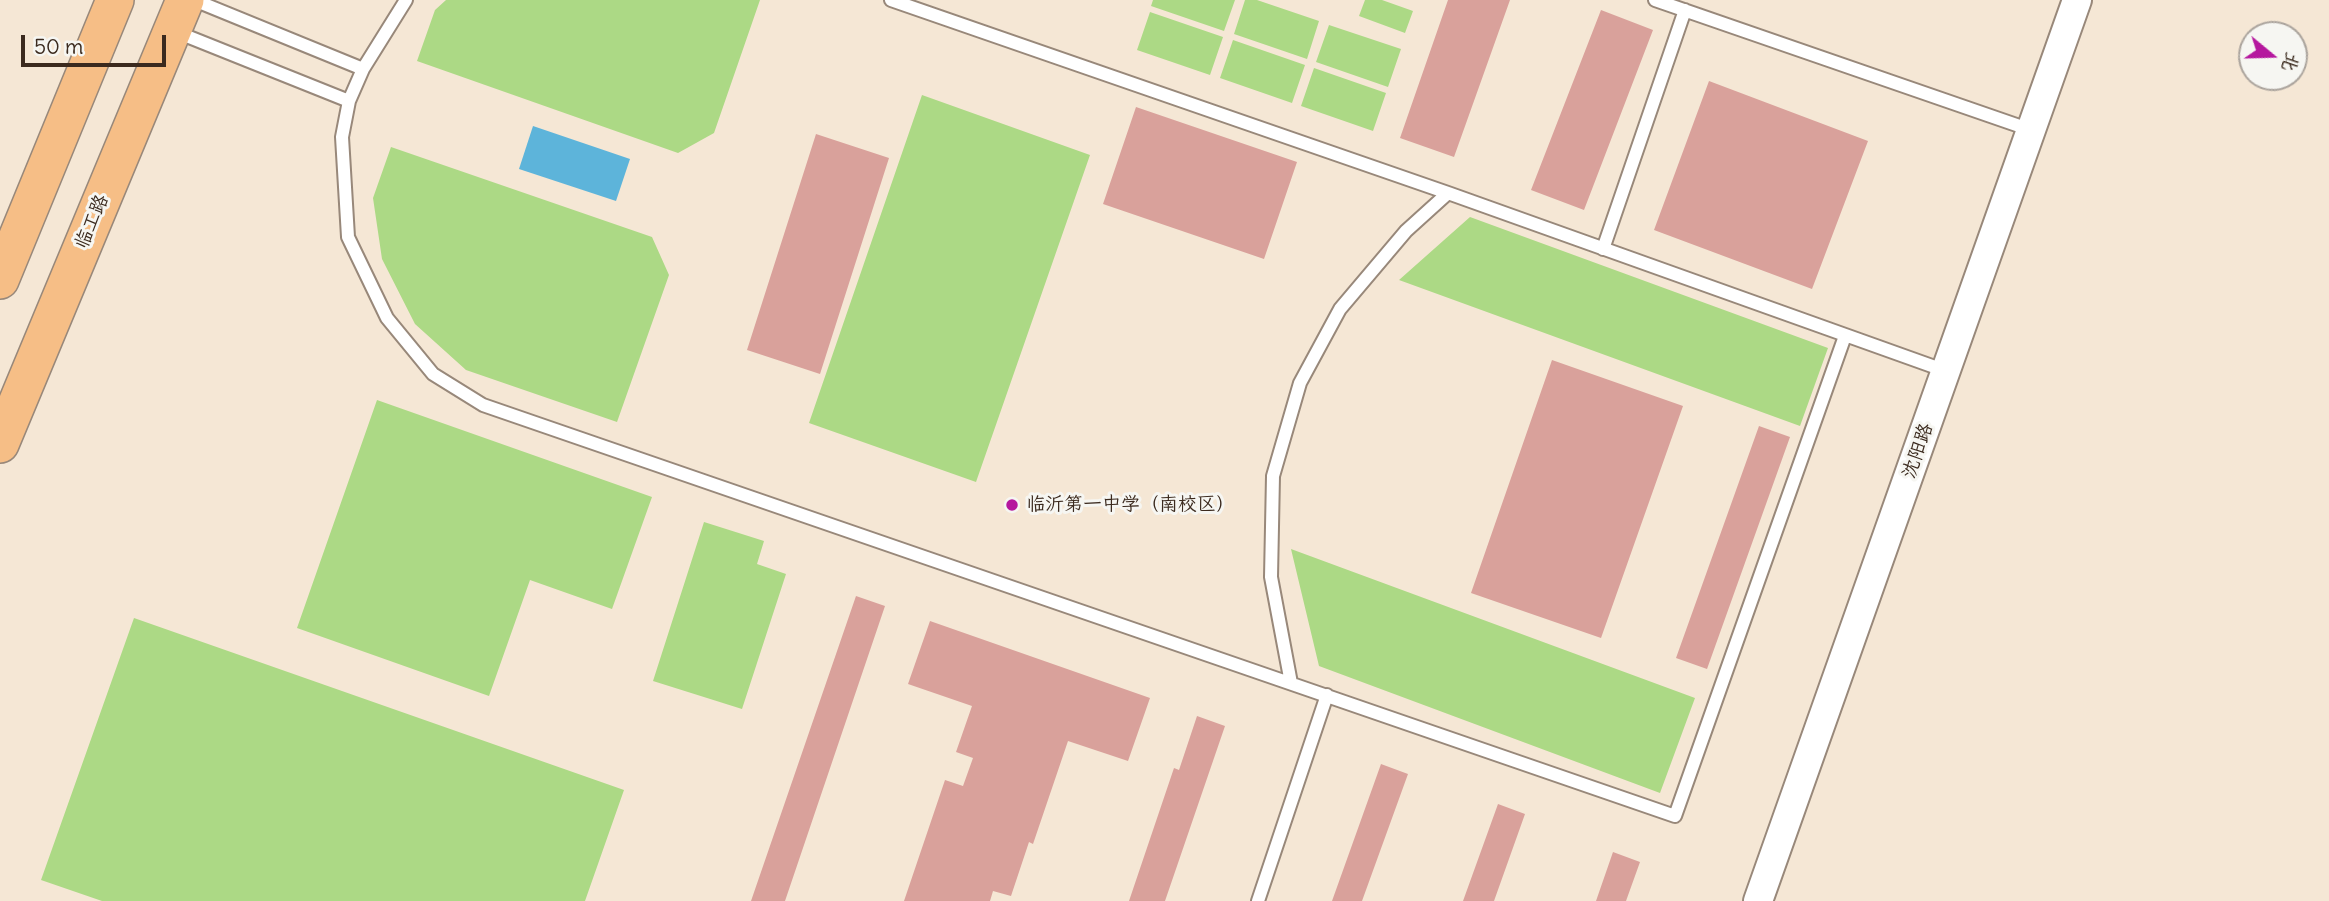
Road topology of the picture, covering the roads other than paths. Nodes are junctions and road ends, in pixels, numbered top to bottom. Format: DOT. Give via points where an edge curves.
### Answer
graph roads {
  1 [pos="115,0"];
  2 [pos="194,0"];
  3 [pos="406,0"];
  4 [pos="891,0"];
  5 [pos="1655,0"];
  6 [pos="2077,0"];
  7 [pos="1685,10"];
  8 [pos="178,15"];
  9 [pos="363,69"];
  10 [pos="349,102"];
  11 [pos="2031,130"];
  12 [pos="1448,193"];
  13 [pos="1603,249"];
  14 [pos="0,280"];
  15 [pos="1846,336"];
  16 [pos="1946,371"];
  17 [pos="0,444"];
  18 [pos="1291,683"];
  19 [pos="1327,695"];
  20 [pos="1258,901"];
  21 [pos="1758,901"];
  1 -- 14 [label="main road"];
  2 -- 9 [label="lane"];
  3 -- 9 [label="lane"];
  4 -- 12 [label="lane"];
  5 -- 7 [label="lane"];
  6 -- 11 [label="street, 沈阳路"];
  7 -- 11 [label="lane"];
  7 -- 13 [label="lane"];
  8 -- 10 [label="lane"];
  8 -- 17 [label="main road, 临工路"];
  9 -- 10 [label="lane"];
  10 -- 18 [label="lane" via="342,137 348,237 387,318 433,374 484,405"];
  11 -- 16 [label="street, 沈阳路"];
  12 -- 13 [label="lane"];
  12 -- 18 [label="lane" via="1406,231 1340,309 1300,383 1273,476 1271,577"];
  13 -- 15 [label="lane"];
  15 -- 16 [label="lane"];
  15 -- 19 [label="lane" via="1675,816"];
  16 -- 21 [label="street, 沈阳路"];
  18 -- 19 [label="lane"];
  19 -- 20 [label="lane"];
}
